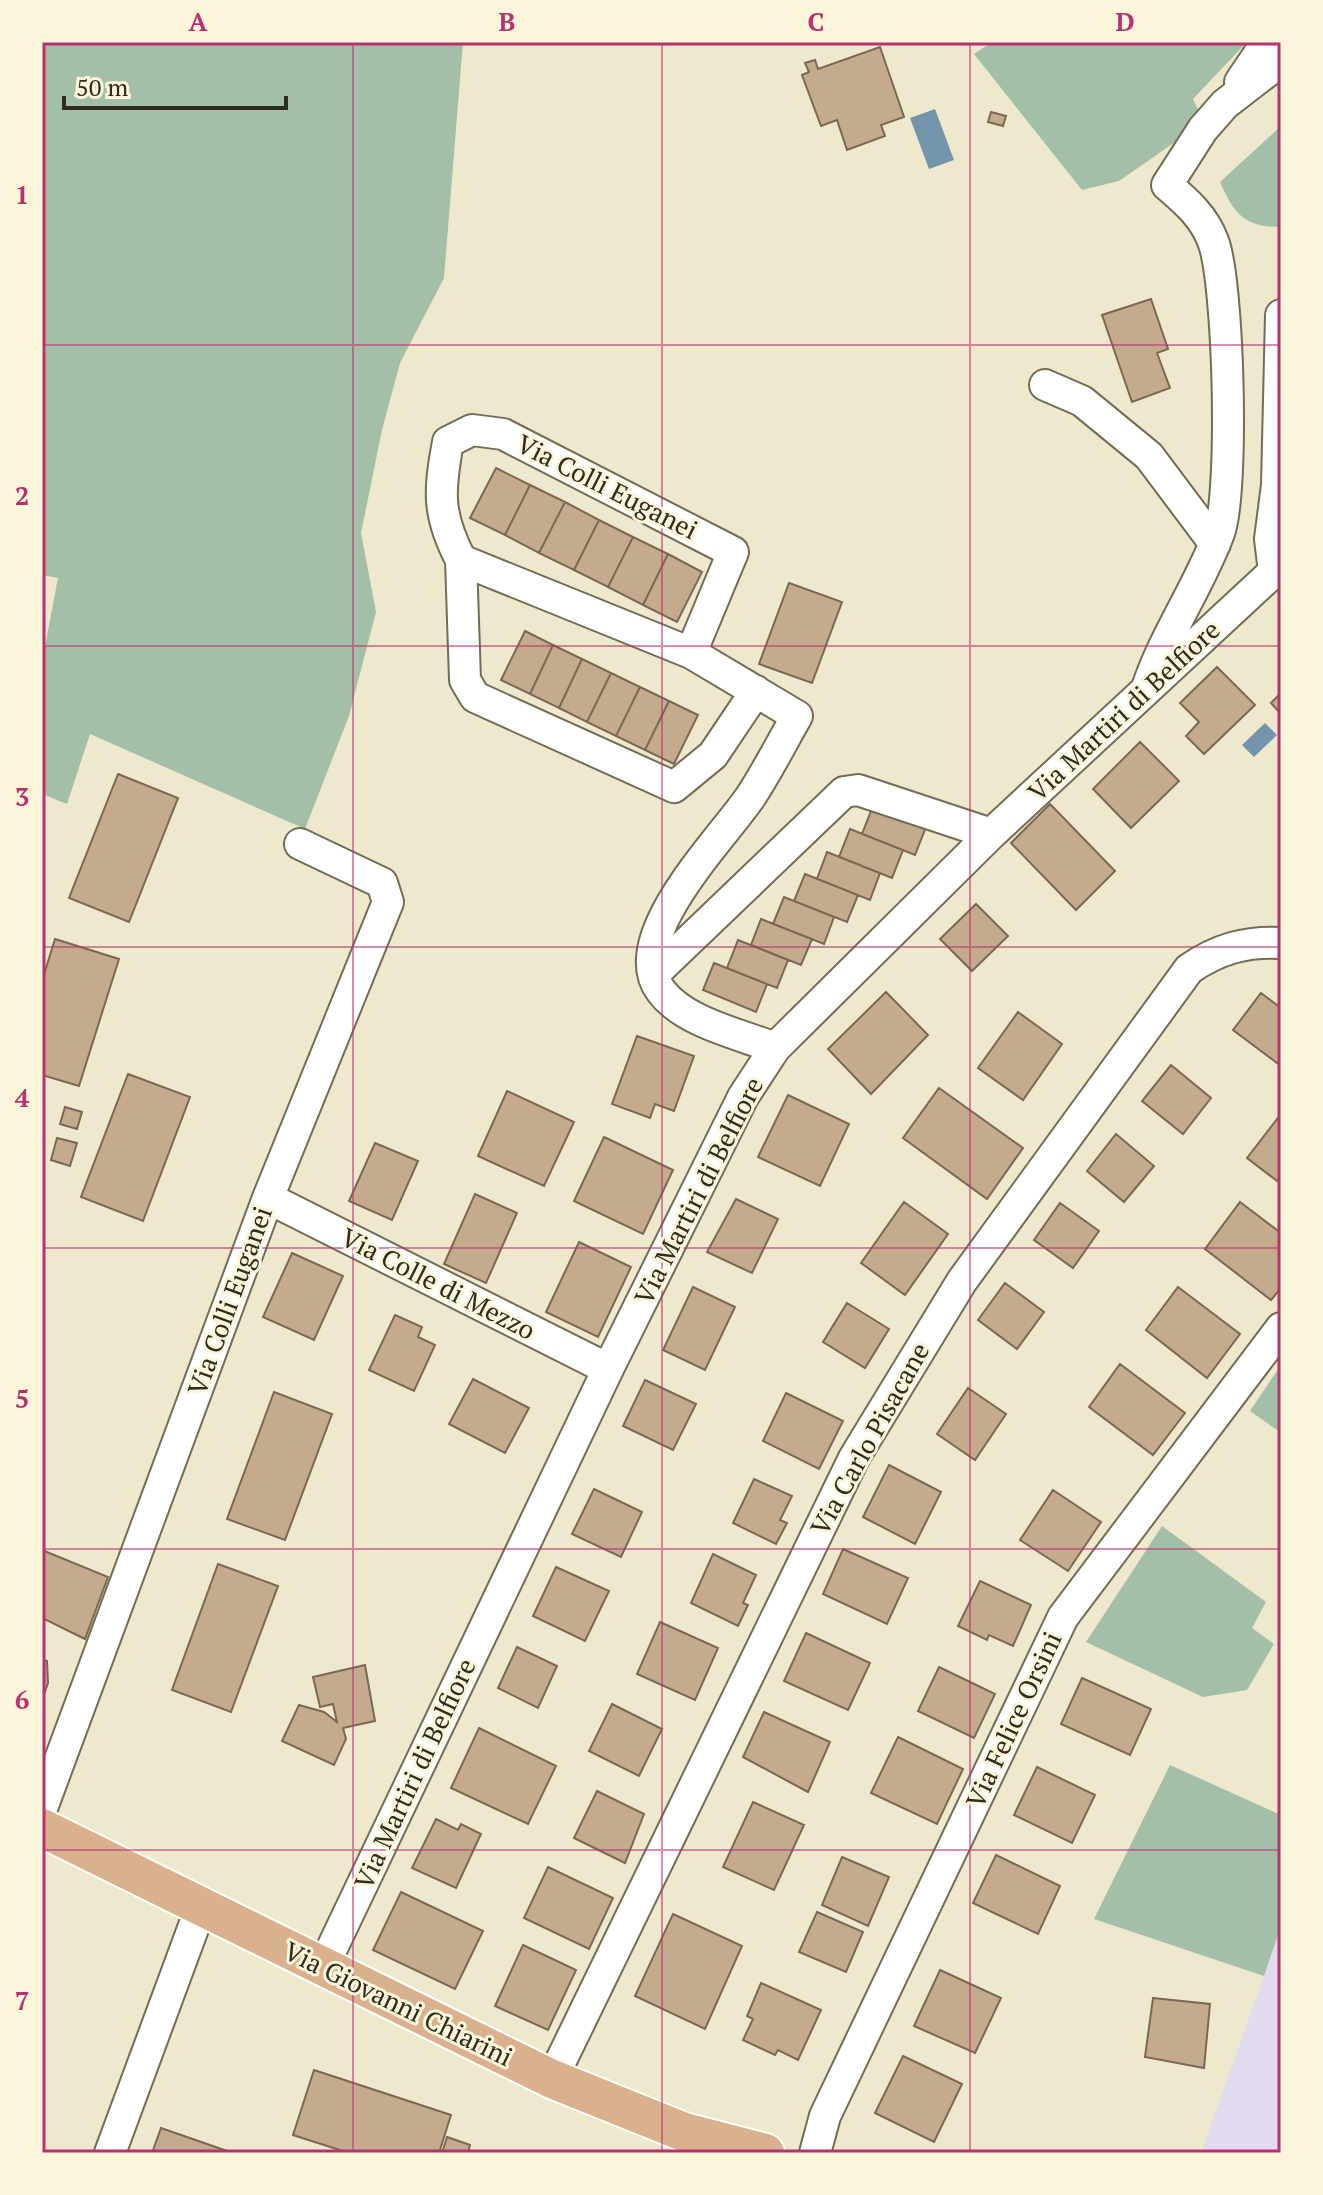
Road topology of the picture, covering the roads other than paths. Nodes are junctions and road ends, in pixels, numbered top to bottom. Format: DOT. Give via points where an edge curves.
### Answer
graph roads {
  1 [pos="1267,42"];
  2 [pos="1281,61"];
  3 [pos="1225,104"];
  4 [pos="1281,315"];
  5 [pos="1045,385"];
  6 [pos="1215,544"];
  7 [pos="461,560"];
  8 [pos="1277,568"];
  9 [pos="691,653"];
  10 [pos="756,691"];
  11 [pos="1145,694"];
  12 [pos="991,834"];
  13 [pos="300,844"];
  14 [pos="1281,943"];
  15 [pos="654,974"];
  16 [pos="775,1048"];
  17 [pos="268,1198"];
  18 [pos="1281,1328"];
  19 [pos="608,1369"];
  20 [pos="42,1808"];
  21 [pos="42,1828"];
  22 [pos="201,1907"];
  23 [pos="323,1967"];
  24 [pos="552,2079"];
  25 [pos="110,2153"];
  26 [pos="765,2153"];
  27 [pos="815,2153"];
  1 -- 3 [label="street"];
  2 -- 3 [label="street"];
  3 -- 6 [label="street" via="1167,185 1197,211 1223,274 1228,461"];
  4 -- 8 [label="street" via="1277,485 1270,539"];
  5 -- 6 [label="street" via="1082,401 1149,456"];
  6 -- 11 [label="street" via="1160,648"];
  7 -- 9 [label="street"];
  7 -- 9 [label="street, Via Colli Euganei" via="444,528 439,487 448,442 472,430 503,434 733,552"];
  7 -- 10 [label="street, Via Colli Euganei" via="465,680 475,697 674,787 713,755"];
  8 -- 11 [label="street, Via Martiri di Belfiore"];
  9 -- 10 [label="street"];
  10 -- 15 [label="street" via="797,716 752,795 664,912 653,942"];
  11 -- 12 [label="street, Via Martiri di Belfiore"];
  12 -- 15 [label="street" via="858,790 844,792"];
  12 -- 16 [label="street, Via Martiri di Belfiore"];
  13 -- 17 [label="street, Via Colli Euganei" via="382,883 388,902"];
  14 -- 24 [label="street, Via Carlo Pisacane" via="1235,945 1189,969 962,1281 854,1458"];
  15 -- 16 [label="street" via="659,990 682,1011"];
  16 -- 19 [label="street, Via Martiri di Belfiore" via="743,1097"];
  17 -- 19 [label="street, Via Colle di Mezzo"];
  17 -- 20 [label="street, Via Colli Euganei"];
  18 -- 27 [label="street, Via Felice Orsini" via="1063,1617 825,2116"];
  19 -- 23 [label="street, Via Martiri di Belfiore"];
  21 -- 22 [label="main road, Via Giovanni Chiarini"];
  22 -- 23 [label="main road, Via Giovanni Chiarini"];
  22 -- 25 [label="street"];
  23 -- 24 [label="main road, Via Giovanni Chiarini"];
  24 -- 26 [label="main road, Via Giovanni Chiarini" via="684,2132"];
}
